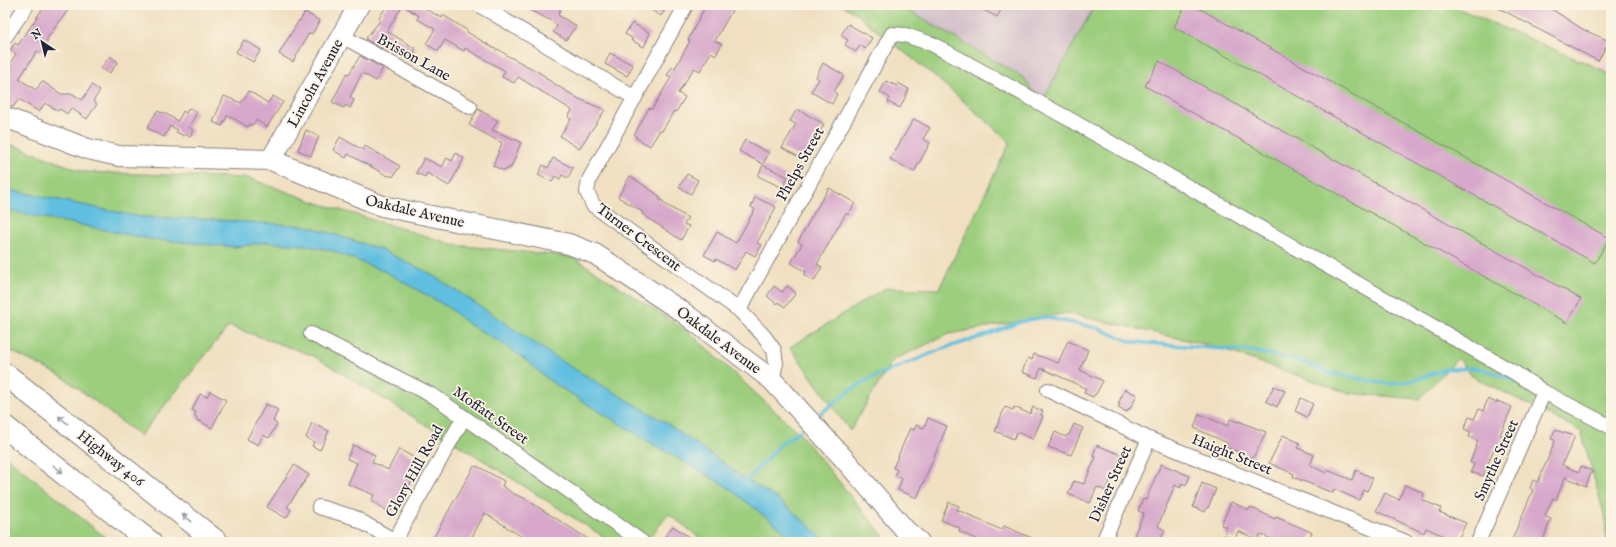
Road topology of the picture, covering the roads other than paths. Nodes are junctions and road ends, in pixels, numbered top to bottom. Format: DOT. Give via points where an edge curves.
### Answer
graph roads {
  1 [pos="27,5"];
  2 [pos="358,5"];
  3 [pos="479,5"];
  4 [pos="686,5"];
  5 [pos="342,36"];
  6 [pos="5,37"];
  7 [pos="635,98"];
  8 [pos="470,108"];
  9 [pos="5,117"];
  10 [pos="271,160"];
  11 [pos="739,310"];
  12 [pos="311,334"];
  13 [pos="5,374"];
  14 [pos="772,380"];
  15 [pos="1048,390"];
  16 [pos="1544,392"];
  17 [pos="464,417"];
  18 [pos="5,427"];
  19 [pos="1611,427"];
  20 [pos="1149,440"];
  21 [pos="319,507"];
  22 [pos="396,541"];
  23 [pos="150,542"];
  24 [pos="218,542"];
  25 [pos="642,542"];
  26 [pos="919,542"];
  27 [pos="1103,542"];
  28 [pos="1406,542"];
  29 [pos="1478,542"];
  1 -- 6 [label="street"];
  2 -- 5 [label="street, Lincoln Avenue"];
  3 -- 7 [label="street"];
  4 -- 7 [label="street, Turner Crescent"];
  5 -- 8 [label="street, Brisson Lane"];
  5 -- 10 [label="street, Lincoln Avenue"];
  7 -- 11 [label="street, Turner Crescent" via="589,180 587,192 593,205"];
  9 -- 10 [label="street, Oakdale Avenue" via="88,149 119,156"];
  10 -- 14 [label="street, Oakdale Avenue" via="382,206 569,244 595,254 684,313"];
  11 -- 14 [label="street, Turner Crescent" via="774,350 776,363"];
  11 -- 16 [label="street, Phelps Street" via="892,34 932,44 1042,104"];
  12 -- 17 [label="street, Moffatt Street" via="435,397"];
  24 -- 13 [label="highway, Highway 406, one-way"];
  14 -- 26 [label="street" via="846,460 906,531"];
  15 -- 20 [label="street, Haight Street"];
  16 -- 19 [label="street"];
  16 -- 29 [label="street, Smythe Street"];
  17 -- 22 [label="street, Glory Hill Road"];
  17 -- 25 [label="street, Moffatt Street"];
  18 -- 23 [label="highway, one-way"];
  20 -- 27 [label="street, Disher Street"];
  20 -- 28 [label="street, Haight Street"];
  21 -- 22 [label="street" via="353,517"];
}
